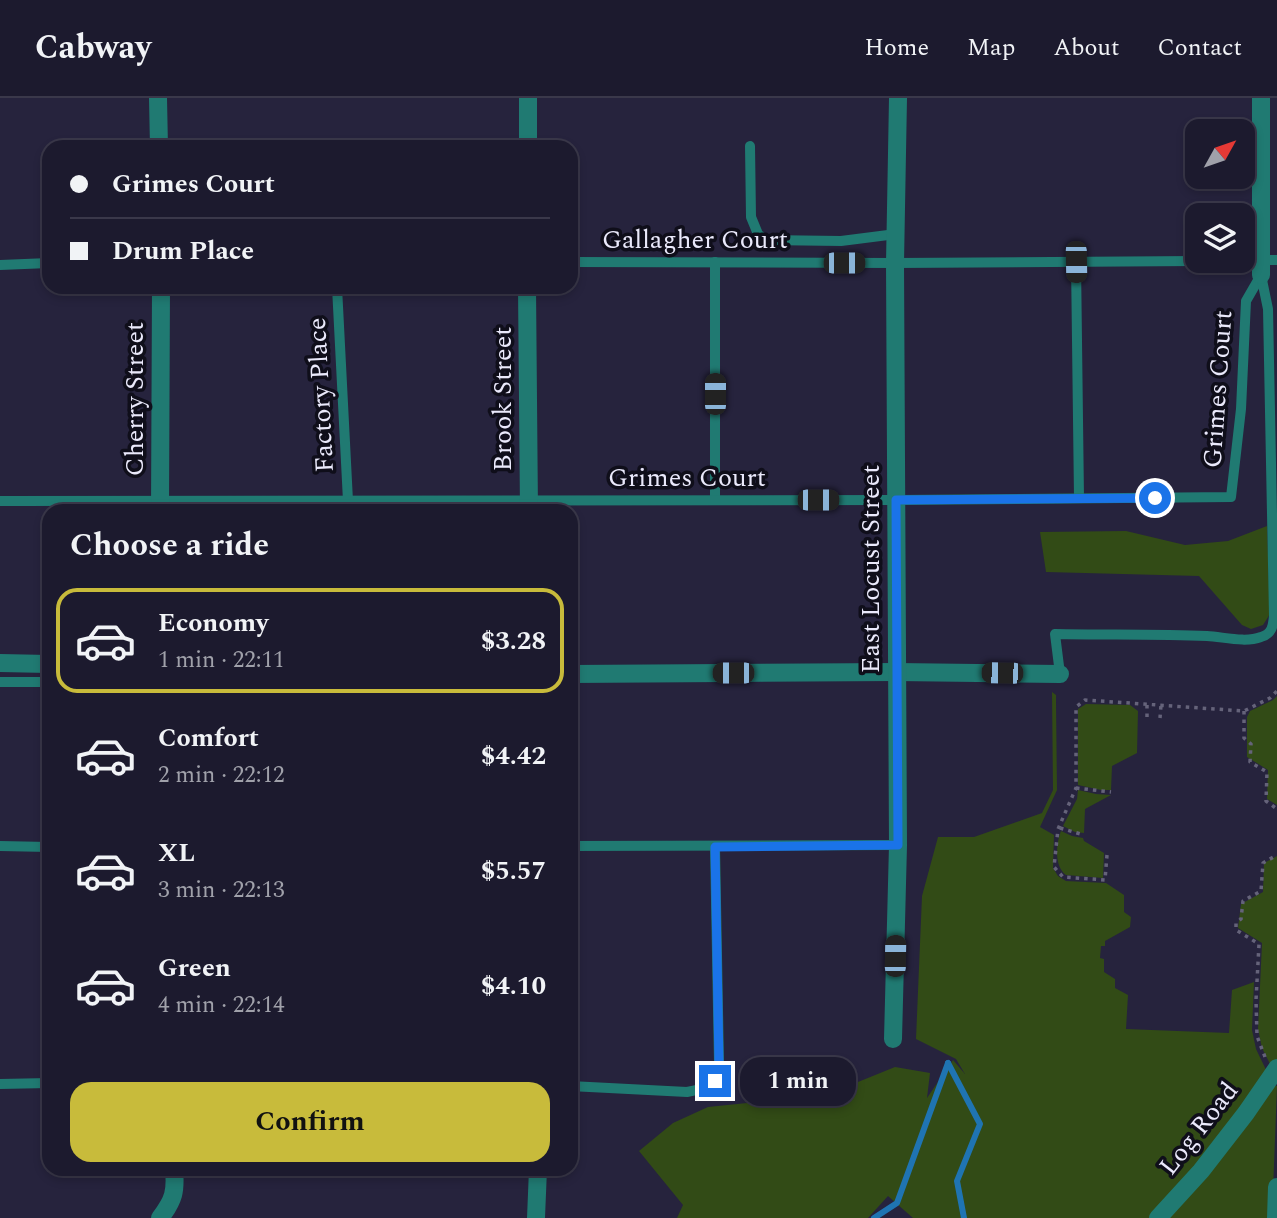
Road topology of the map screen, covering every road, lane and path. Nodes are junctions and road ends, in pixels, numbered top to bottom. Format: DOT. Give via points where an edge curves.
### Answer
graph roads {
  1 [pos="158,98"];
  2 [pos="528,98"];
  3 [pos="898,98"];
  4 [pos="1261,98"];
  5 [pos="159,140"];
  6 [pos="528,140"];
  7 [pos="750,146"];
  8 [pos="896,234"];
  9 [pos="1185,261"];
  10 [pos="578,262"];
  11 [pos="715,262"];
  12 [pos="1076,262"];
  13 [pos="42,263"];
  14 [pos="895,263"];
  15 [pos="0,265"];
  16 [pos="1267,265"];
  17 [pos="161,294"];
  18 [pos="337,294"];
  19 [pos="527,294"];
  20 [pos="1079,498"];
  21 [pos="715,500"];
  22 [pos="896,500"];
  23 [pos="0,501"];
  24 [pos="348,501"];
  25 [pos="96,504"];
  26 [pos="160,504"];
  27 [pos="235,504"];
  28 [pos="484,504"];
  29 [pos="529,504"];
  30 [pos="566,504"];
  31 [pos="0,663"];
  32 [pos="42,664"];
  33 [pos="896,672"];
  34 [pos="578,674"];
  35 [pos="1060,674"];
  36 [pos="0,682"];
  37 [pos="42,682"];
  38 [pos="1277,691"];
  39 [pos="1147,704"];
  40 [pos="1161,705"];
  41 [pos="1244,711"];
  42 [pos="1147,717"];
  43 [pos="1160,718"];
  44 [pos="1076,788"];
  45 [pos="1111,792"];
  46 [pos="1277,809"];
  47 [pos="1059,827"];
  48 [pos="1084,835"];
  49 [pos="898,845"];
  50 [pos="0,846"];
  51 [pos="578,846"];
  52 [pos="42,847"];
  53 [pos="715,847"];
  54 [pos="1107,855"];
  55 [pos="1277,855"];
  56 [pos="893,1039"];
  57 [pos="1274,1076"];
  58 [pos="42,1083"];
  59 [pos="0,1084"];
  60 [pos="578,1086"];
  61 [pos="174,1176"];
  62 [pos="538,1176"];
  63 [pos="1277,1187"];
  64 [pos="160,1218"];
  65 [pos="536,1218"];
  66 [pos="1158,1218"];
  67 [pos="1276,1218"];
  1 -- 5 [label="street"];
  2 -- 6 [label="street"];
  3 -- 8 [label="street, East Locust Street"];
  4 -- 16 [label="street"];
  7 -- 8 [label="lane" via="751,217 765,240 841,241"];
  8 -- 14 [label="street, East Locust Street"];
  9 -- 12 [label="lane, Gallagher Court"];
  10 -- 11 [label="lane, Gallagher Court"];
  11 -- 14 [label="lane, Gallagher Court"];
  11 -- 21 [label="lane"];
  12 -- 14 [label="lane, Gallagher Court"];
  12 -- 20 [label="lane"];
  13 -- 15 [label="lane"];
  14 -- 22 [label="street, East Locust Street"];
  16 -- 20 [label="lane, Grimes Court" via="1246,301 1231,497"];
  16 -- 35 [label="lane" via="1273,628 1261,638 1245,639 1055,635"];
  17 -- 26 [label="street, Cherry Street"];
  18 -- 24 [label="lane, Factory Place"];
  19 -- 29 [label="street, Brook Street"];
  20 -- 22 [label="lane, Grimes Court"];
  21 -- 22 [label="lane, Grimes Court"];
  21 -- 30 [label="lane, Grimes Court"];
  22 -- 33 [label="street, East Locust Street"];
  23 -- 25 [label="lane, Grimes Court"];
  24 -- 27 [label="lane, Grimes Court"];
  24 -- 28 [label="lane, Grimes Court"];
  31 -- 32 [label="street"];
  33 -- 34 [label="street"];
  33 -- 35 [label="street"];
  33 -- 49 [label="street, East Locust Street"];
  36 -- 37 [label="lane"];
  38 -- 41 [label="path"];
  39 -- 40 [label="path"];
  39 -- 42 [label="path"];
  39 -- 44 [label="path" via="1085,700 1076,707"];
  40 -- 41 [label="path"];
  40 -- 43 [label="path"];
  41 -- 46 [label="path" via="1250,762 1266,772 1266,801"];
  44 -- 45 [label="path"];
  44 -- 47 [label="path"];
  47 -- 48 [label="path"];
  47 -- 54 [label="path" via="1054,867 1063,877 1105,880"];
  49 -- 53 [label="lane"];
  49 -- 56 [label="street, East Locust Street"];
  50 -- 52 [label="lane"];
  51 -- 53 [label="lane"];
  53 -- 60 [label="lane" via="718,1076 701,1089 687,1092"];
  55 -- 57 [label="path" via="1262,863 1261,891 1243,901 1241,919 1236,923 1236,930 1259,944 1257,1036"];
  57 -- 66 [label="street, Log Road" via="1201,1171"];
  58 -- 59 [label="lane"];
  61 -- 64 [label="street" via="175,1195"];
  62 -- 65 [label="street"];
  63 -- 67 [label="street"];
}
